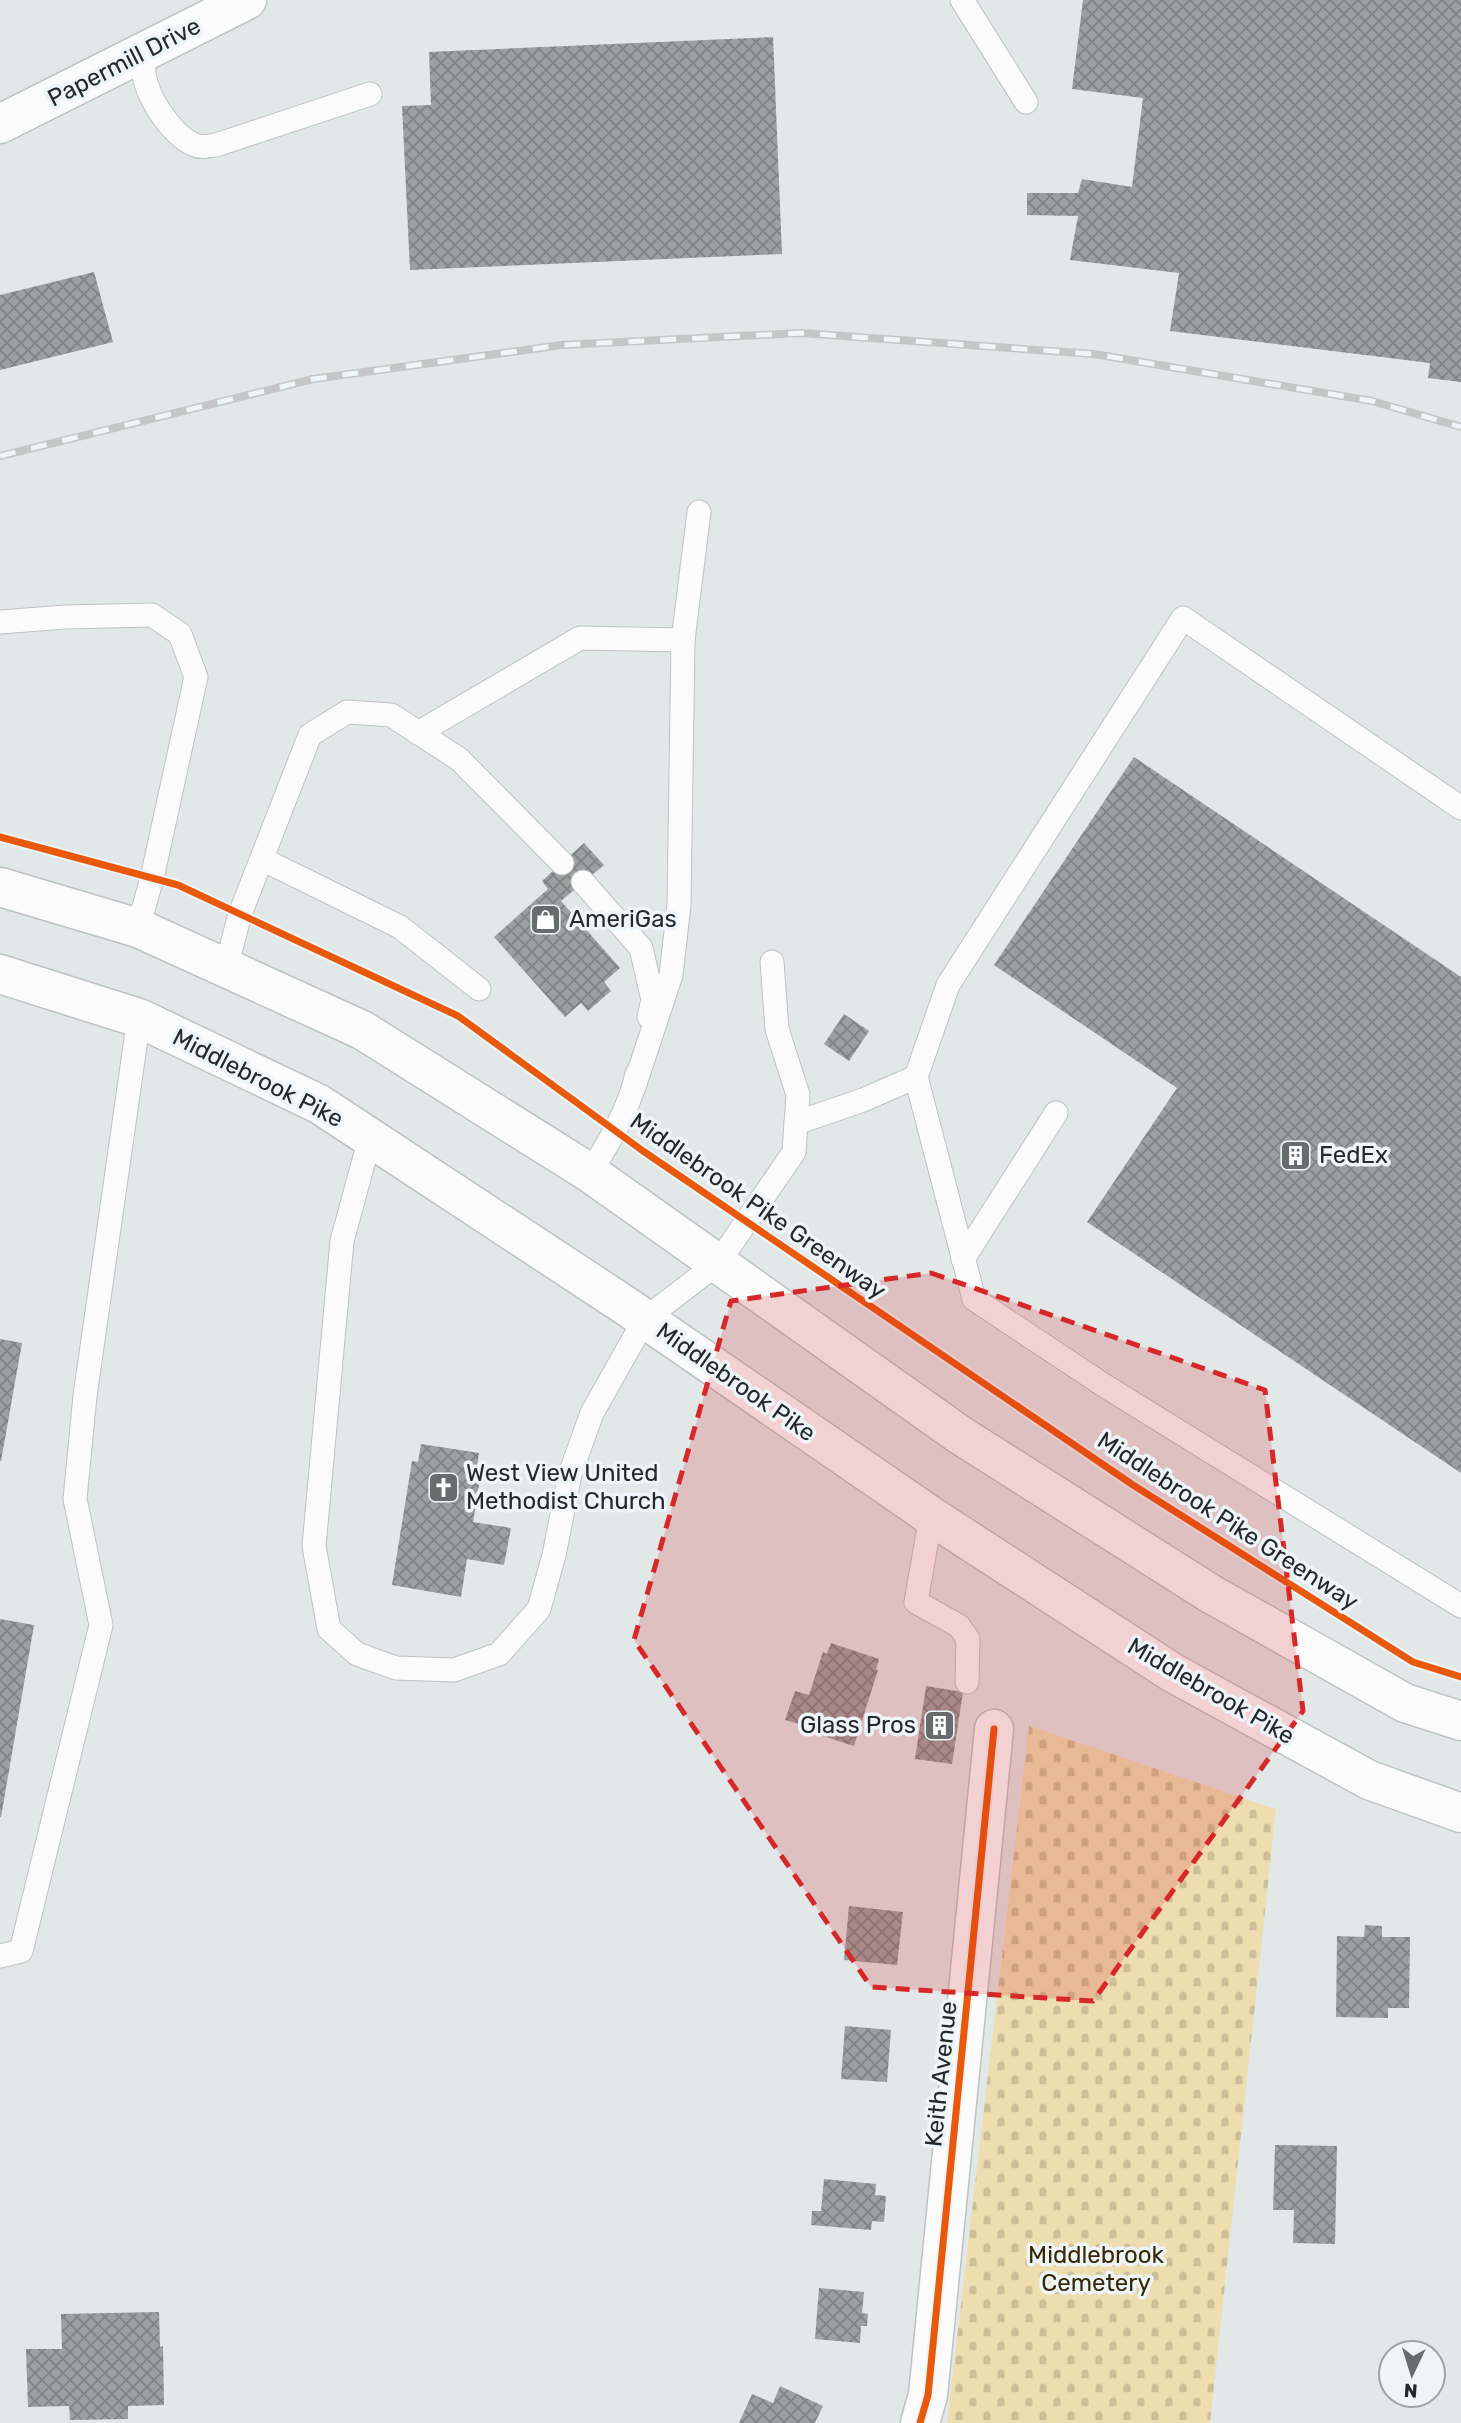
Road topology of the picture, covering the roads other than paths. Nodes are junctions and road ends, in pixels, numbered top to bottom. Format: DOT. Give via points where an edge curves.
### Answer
graph roads {
  1 [pos="247,0"];
  2 [pos="961,0"];
  3 [pos="150,49"];
  4 [pos="370,94"];
  5 [pos="1027,102"];
  6 [pos="0,124"];
  7 [pos="699,512"];
  8 [pos="0,622"];
  9 [pos="683,640"];
  10 [pos="418,733"];
  11 [pos="1461,808"];
  12 [pos="262,859"];
  13 [pos="562,863"];
  14 [pos="583,883"];
  15 [pos="0,887"];
  16 [pos="138,928"];
  17 [pos="772,962"];
  18 [pos="226,968"];
  19 [pos="0,974"];
  20 [pos="479,989"];
  21 [pos="139,1018"];
  22 [pos="916,1077"];
  23 [pos="634,1087"];
  24 [pos="1056,1113"];
  25 [pos="796,1123"];
  26 [pos="370,1138"];
  27 [pos="590,1173"];
  28 [pos="963,1259"];
  29 [pos="718,1263"];
  30 [pos="645,1319"];
  31 [pos="931,1516"];
  32 [pos="1461,1606"];
  33 [pos="967,1682"];
  34 [pos="1461,1721"];
  35 [pos="995,1728"];
  36 [pos="1461,1813"];
  37 [pos="0,1956"];
  38 [pos="920,2423"];
  1 -- 3 [label="main road, Papermill Drive"];
  2 -- 5 [label="lane"];
  3 -- 4 [label="lane" via="145,77 161,114 173,131 198,146 216,145"];
  3 -- 6 [label="main road, Papermill Drive"];
  7 -- 9 [label="lane"];
  8 -- 16 [label="lane" via="152,615 180,634 196,677"];
  9 -- 10 [label="lane" via="580,638"];
  9 -- 23 [label="lane" via="679,905 671,975"];
  10 -- 12 [label="lane" via="391,715 347,712 310,735"];
  10 -- 13 [label="lane" via="459,760"];
  11 -- 22 [label="lane" via="1183,618 948,985"];
  12 -- 18 [label="lane" via="240,914"];
  12 -- 20 [label="lane" via="400,928"];
  14 -- 23 [label="lane" via="641,948 653,1000"];
  15 -- 16 [label="main road"];
  16 -- 18 [label="main road"];
  17 -- 25 [label="lane" via="777,1029 798,1095"];
  18 -- 27 [label="main road" via="362,1030"];
  19 -- 21 [label="main road, Middlebrook Pike"];
  21 -- 26 [label="main road, Middlebrook Pike" via="319,1104"];
  21 -- 37 [label="lane" via="85,1396 75,1499 101,1625 21,1951"];
  22 -- 25 [label="lane"];
  22 -- 28 [label="lane"];
  23 -- 27 [label="lane" via="616,1131"];
  24 -- 28 [label="lane"];
  25 -- 29 [label="lane" via="794,1152"];
  26 -- 30 [label="main road, Middlebrook Pike"];
  26 -- 30 [label="lane" via="342,1241 314,1546 329,1629 357,1654 396,1668 454,1670 499,1654 539,1609 570,1474 592,1413"];
  27 -- 29 [label="main road"];
  28 -- 32 [label="lane" via="974,1299 1105,1386"];
  29 -- 30 [label="lane"];
  29 -- 34 [label="main road" via="960,1435 1211,1594 1405,1703"];
  30 -- 31 [label="main road, Middlebrook Pike"];
  31 -- 33 [label="lane" via="916,1602 959,1626 968,1639"];
  31 -- 36 [label="main road, Middlebrook Pike" via="1173,1673 1369,1780"];
  35 -- 38 [label="main road, Keith Avenue" via="928,2395"];
}
